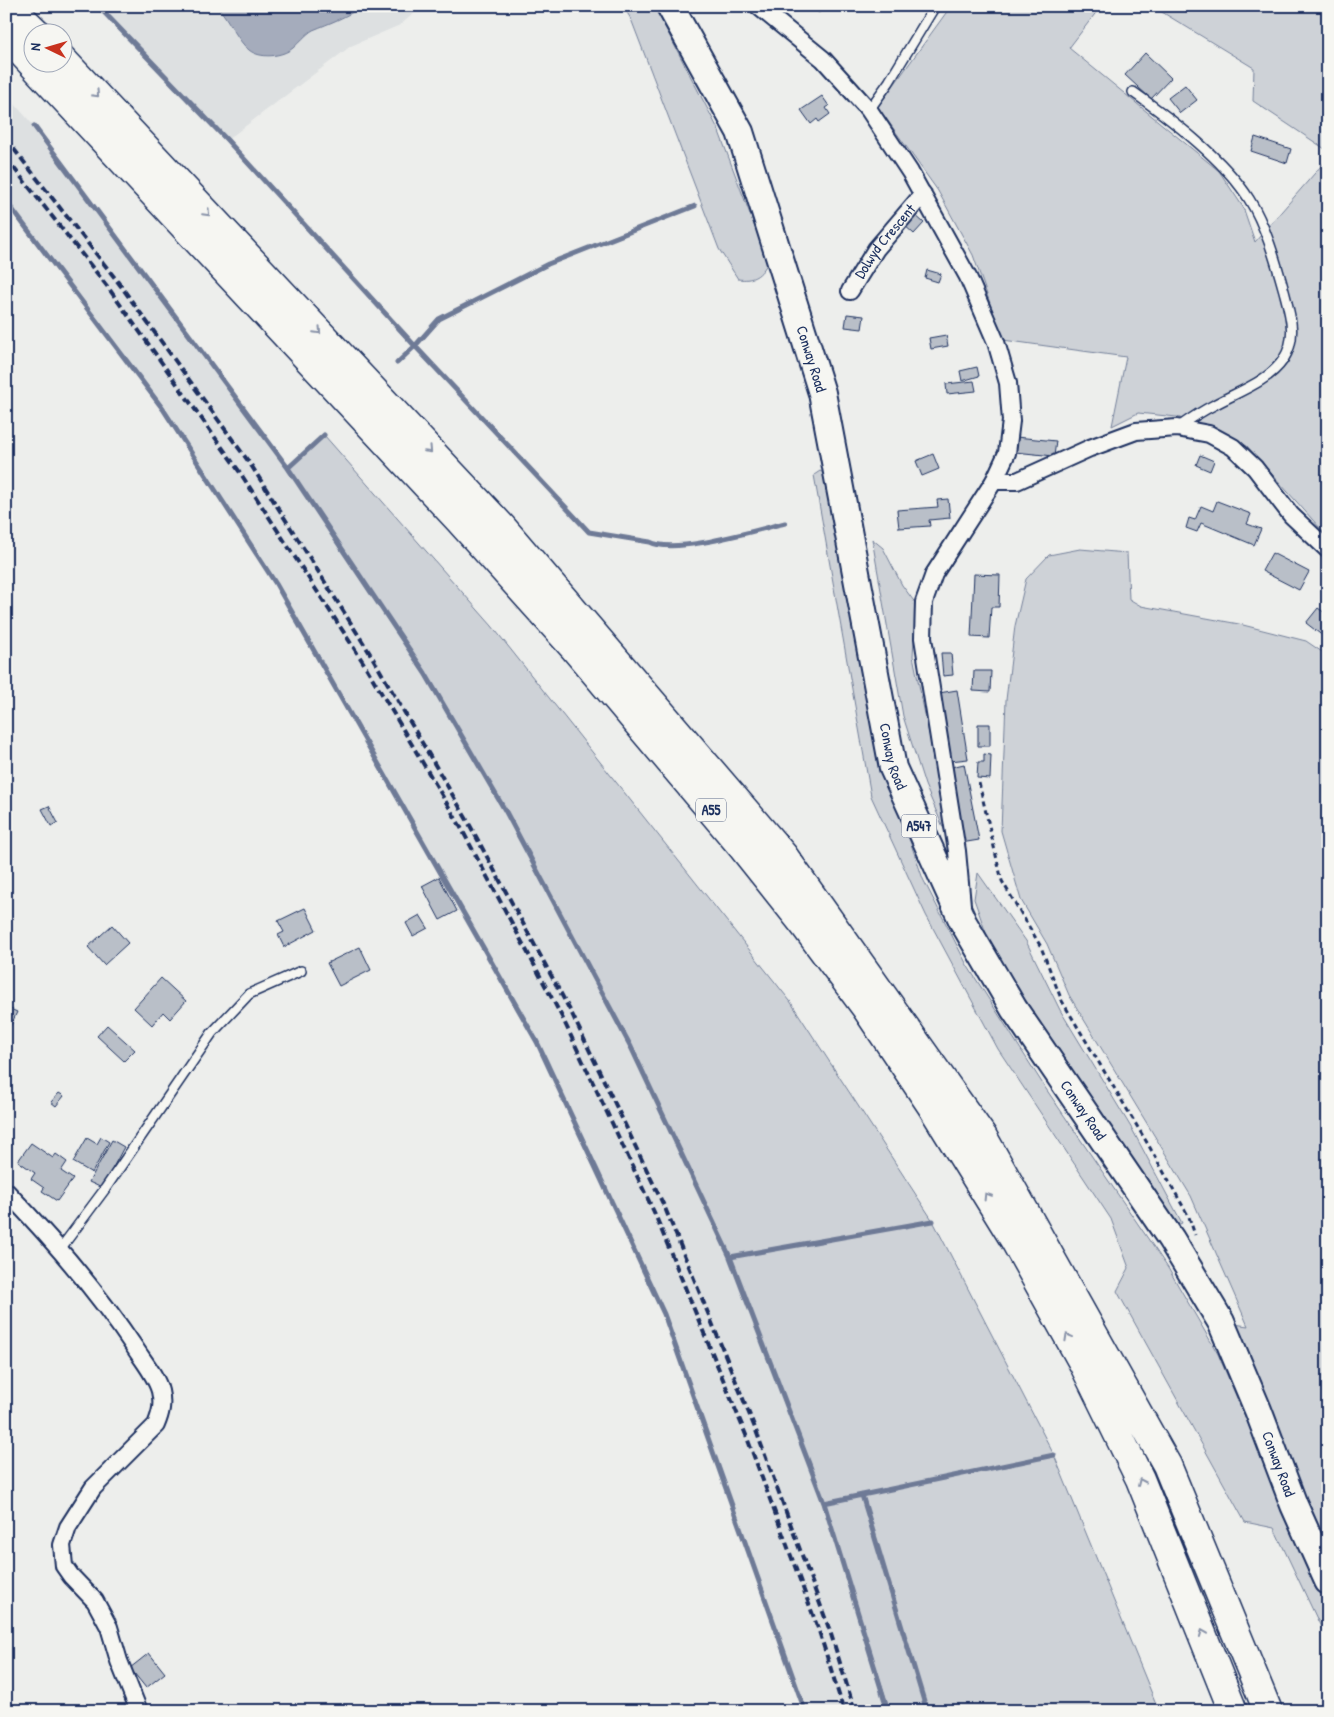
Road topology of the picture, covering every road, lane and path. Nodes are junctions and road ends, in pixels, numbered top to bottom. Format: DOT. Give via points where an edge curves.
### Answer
graph roads {
  1 [pos="9,6"];
  2 [pos="670,6"];
  3 [pos="758,6"];
  4 [pos="934,6"];
  5 [pos="26,22"];
  6 [pos="6,36"];
  7 [pos="72,70"];
  8 [pos="1133,92"];
  9 [pos="869,110"];
  10 [pos="923,194"];
  11 [pos="850,291"];
  12 [pos="1176,428"];
  13 [pos="994,481"];
  14 [pos="1328,550"];
  15 [pos="979,783"];
  16 [pos="963,922"];
  17 [pos="301,971"];
  18 [pos="6,1191"];
  19 [pos="1195,1236"];
  20 [pos="61,1248"];
  21 [pos="1328,1581"];
  22 [pos="139,1711"];
  23 [pos="1231,1711"];
  24 [pos="1268,1711"];
  1 -- 5 [label="highway"];
  2 -- 16 [label="main road, Conway Road / A547" via="740,132 822,393 893,768"];
  3 -- 9 [label="street" via="823,59"];
  4 -- 9 [label="lane"];
  23 -- 6 [label="highway, A55, one-way" via="1215,1662 1140,1479 1083,1363 1015,1241 931,1105 866,1008 743,848 575,649 458,519"];
  7 -- 24 [label="highway, A55, one-way" via="502,528 783,854 983,1137 1166,1465"];
  8 -- 12 [label="lane" via="1230,173 1250,200 1279,272 1292,333 1289,349 1268,375"];
  9 -- 10 [label="street"];
  10 -- 11 [label="street, Dolwyd Crescent" via="876,249"];
  10 -- 13 [label="street" via="968,277 996,342 1008,384 1011,421 1007,453"];
  12 -- 13 [label="street" via="1136,431 1017,481"];
  12 -- 14 [label="street" via="1209,434 1233,447 1255,468 1291,515"];
  13 -- 16 [label="street" via="934,574 924,602 923,638 957,852"];
  15 -- 19 [label="path" via="1002,881 1041,947 1062,1001 1149,1146 1189,1217"];
  16 -- 21 [label="main road, Conway Road / A547" via="1014,1009 1171,1239 1221,1322"];
  17 -- 20 [label="lane" via="249,994 212,1033"];
  18 -- 20 [label="street"];
  20 -- 22 [label="street" via="155,1379 162,1401 156,1425 93,1488 68,1527 62,1544 64,1566 95,1601 109,1627"];
}
